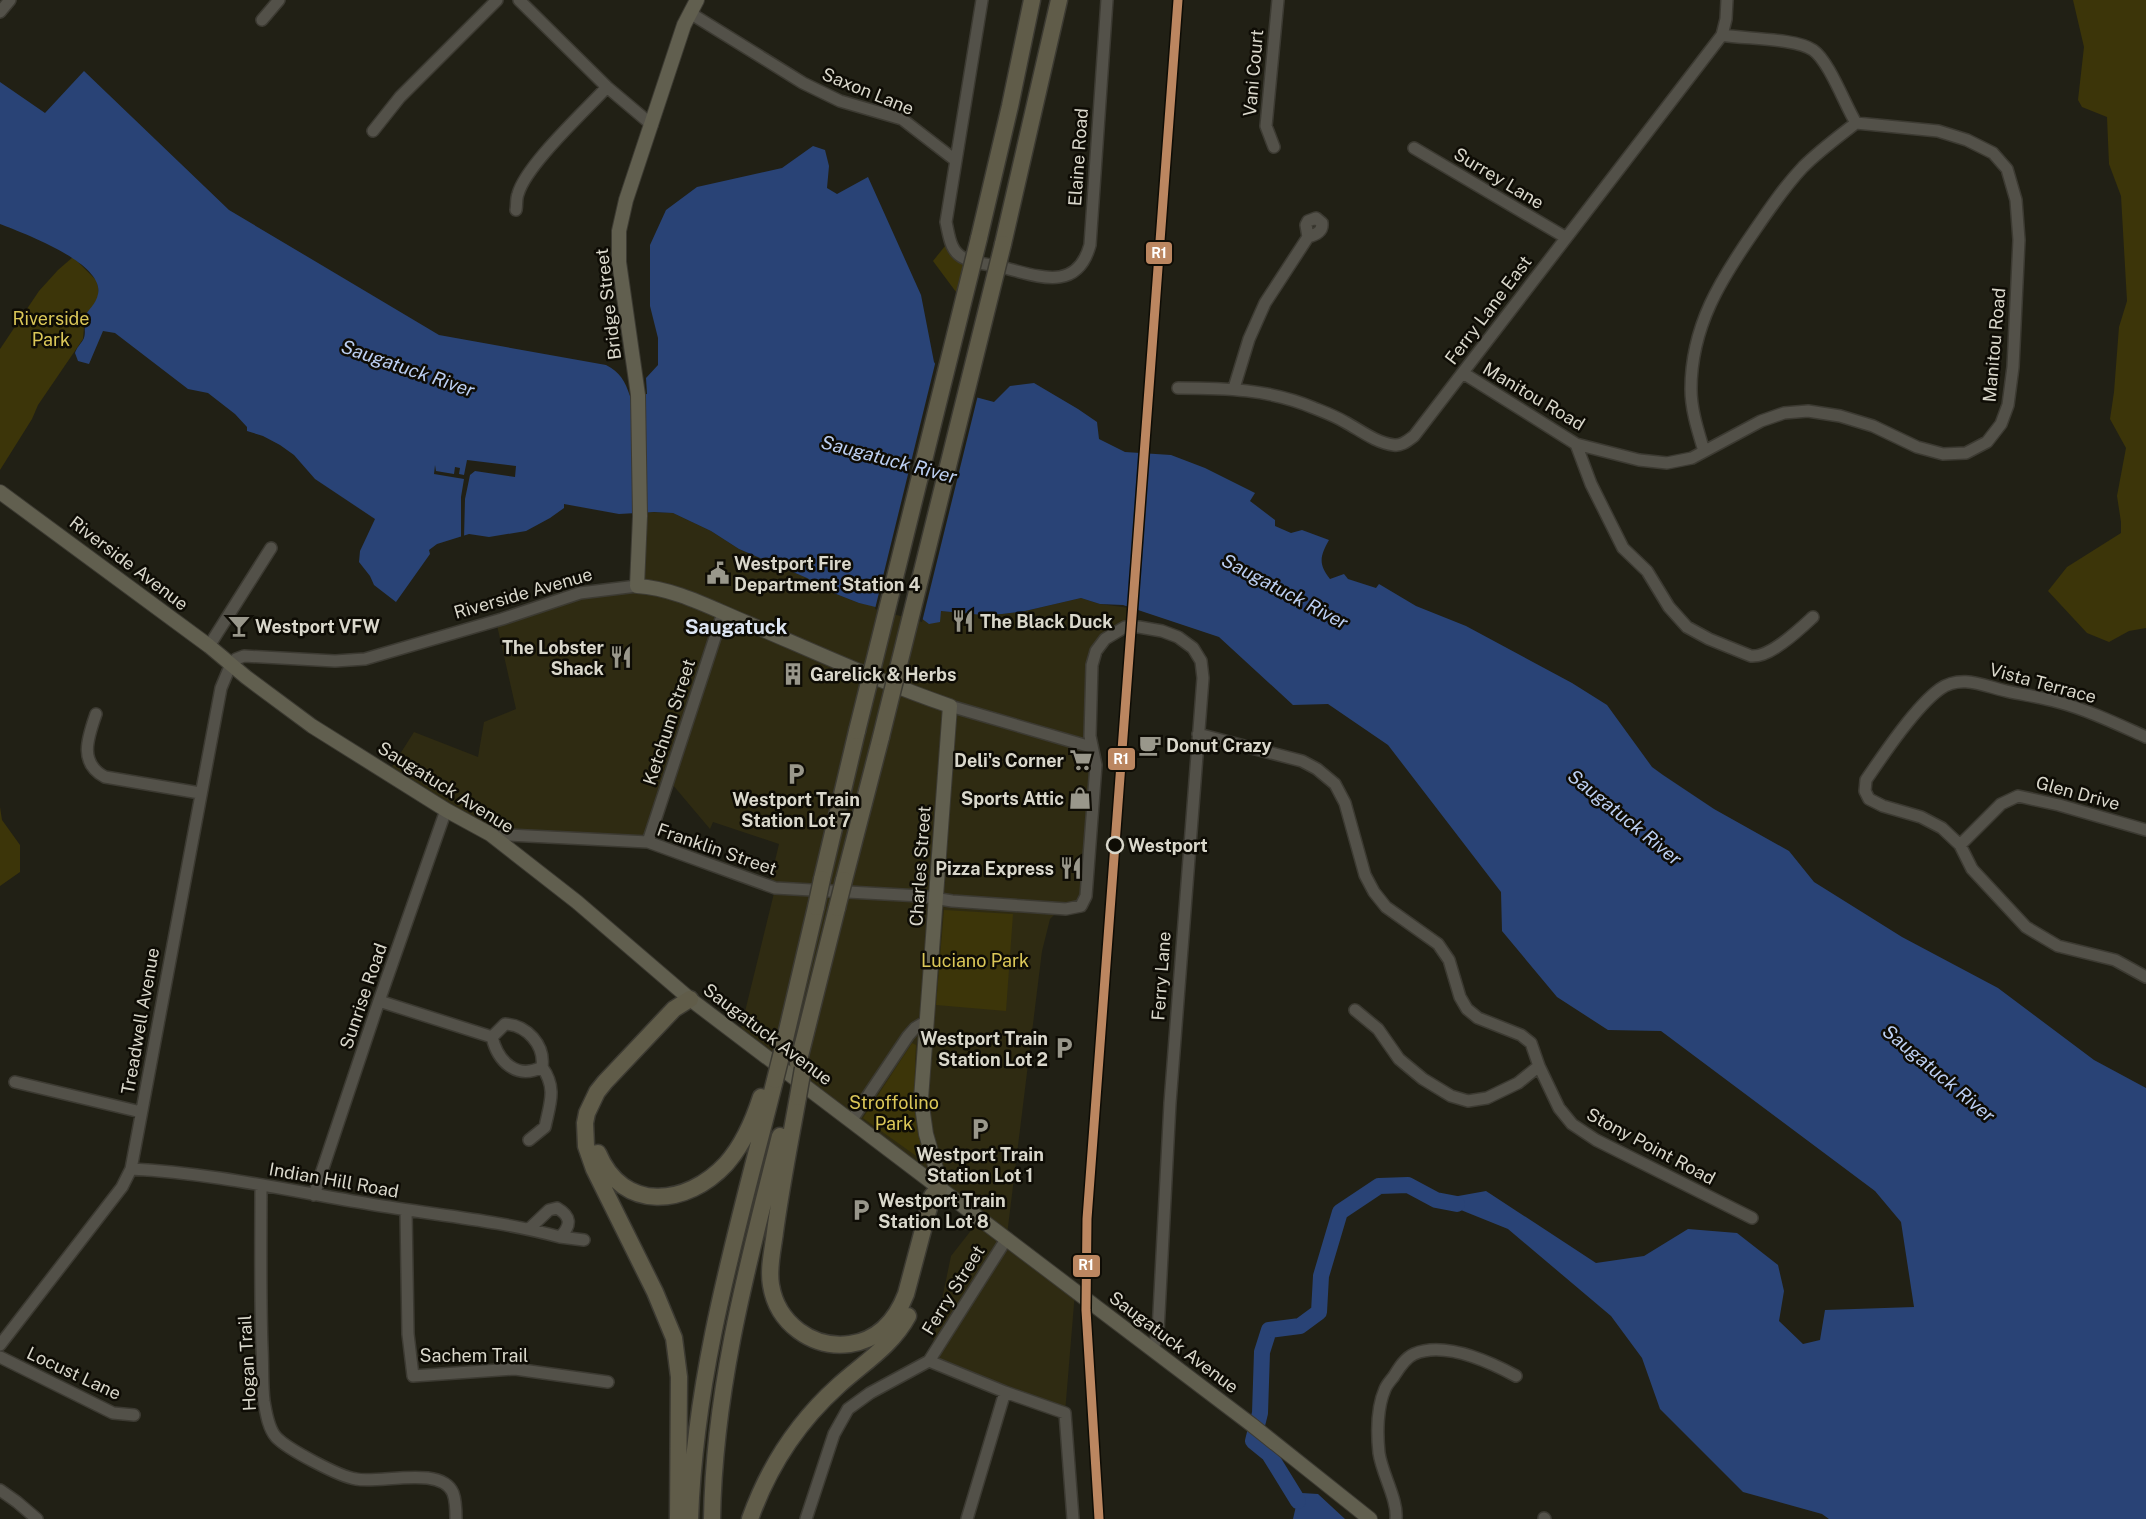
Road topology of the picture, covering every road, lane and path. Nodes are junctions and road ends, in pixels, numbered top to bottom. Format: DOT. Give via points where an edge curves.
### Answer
graph roads {
  1 [pos="10,0"];
  2 [pos="279,0"];
  3 [pos="496,0"];
  4 [pos="519,0"];
  5 [pos="697,0"];
  6 [pos="982,0"];
  7 [pos="1032,0"];
  8 [pos="1059,0"];
  9 [pos="1107,0"];
  10 [pos="1278,0"];
  11 [pos="1727,0"];
  12 [pos="0,12"];
  13 [pos="690,13"];
  14 [pos="262,20"];
  15 [pos="1722,35"];
  16 [pos="608,87"];
  17 [pos="1856,123"];
  18 [pos="652,125"];
  19 [pos="373,131"];
  20 [pos="1274,147"];
  21 [pos="1414,148"];
  22 [pos="955,160"];
  23 [pos="516,210"];
  24 [pos="1308,237"];
  25 [pos="1565,237"];
  26 [pos="1463,373"];
  27 [pos="1178,388"];
  28 [pos="1234,388"];
  29 [pos="1576,444"];
  30 [pos="1704,451"];
  31 [pos="0,492"];
  32 [pos="271,548"];
  33 [pos="637,586"];
  34 [pos="723,613"];
  35 [pos="1814,617"];
  36 [pos="209,646"];
  37 [pos="231,664"];
  38 [pos="950,706"];
  39 [pos="96,714"];
  40 [pos="1198,734"];
  41 [pos="2146,737"];
  42 [pos="1091,747"];
  43 [pos="200,793"];
  44 [pos="446,810"];
  45 [pos="2146,830"];
  46 [pos="490,834"];
  47 [pos="648,842"];
  48 [pos="1960,845"];
  49 [pos="936,898"];
  50 [pos="1081,906"];
  51 [pos="2146,977"];
  52 [pos="690,999"];
  53 [pos="379,1000"];
  54 [pos="1354,1010"];
  55 [pos="927,1021"];
  56 [pos="492,1037"];
  57 [pos="1539,1066"];
  58 [pos="542,1067"];
  59 [pos="772,1077"];
  60 [pos="15,1082"];
  61 [pos="794,1094"];
  62 [pos="142,1112"];
  63 [pos="850,1121"];
  64 [pos="529,1140"];
  65 [pos="131,1169"];
  66 [pos="261,1184"];
  67 [pos="938,1189"];
  68 [pos="314,1195"];
  69 [pos="406,1210"];
  70 [pos="1752,1218"];
  71 [pos="530,1228"];
  72 [pos="560,1236"];
  73 [pos="1006,1238"];
  74 [pos="584,1240"];
  75 [pos="0,1345"];
  76 [pos="1152,1349"];
  77 [pos="0,1357"];
  78 [pos="929,1361"];
  79 [pos="1516,1376"];
  80 [pos="608,1382"];
  81 [pos="1005,1392"];
  82 [pos="134,1415"];
  83 [pos="0,1490"];
  84 [pos="36,1519"];
  85 [pos="456,1519"];
  86 [pos="678,1519"];
  87 [pos="690,1519"];
  88 [pos="712,1519"];
  89 [pos="750,1519"];
  90 [pos="806,1519"];
  91 [pos="967,1519"];
  92 [pos="1073,1519"];
  93 [pos="1370,1519"];
  94 [pos="1396,1519"];
  1 -- 12 [label="street"];
  2 -- 14 [label="street"];
  3 -- 19 [label="street" via="400,97"];
  4 -- 16 [label="street"];
  5 -- 13 [label="main road, Bridge Street"];
  6 -- 22 [label="street"];
  7 -- 59 [label="highway, bridge" via="979,238 857,731 793,1006"];
  8 -- 61 [label="highway, bridge" via="1003,244 812,1004"];
  9 -- 22 [label="street, Elaine Road" via="1090,245 1077,270 1063,278 1036,276 963,258 951,245 946,222"];
  10 -- 20 [label="street, Vani Court" via="1266,126"];
  11 -- 15 [label="street, Ferry Lane East"];
  13 -- 18 [label="main road, Bridge Street"];
  13 -- 22 [label="street, Saxon Lane" via="803,83 840,101 902,119"];
  15 -- 17 [label="street" via="1799,44 1813,50 1825,64"];
  15 -- 25 [label="street, Ferry Lane East"];
  16 -- 18 [label="street"];
  16 -- 23 [label="street" via="524,179 517,195"];
  17 -- 30 [label="street" via="1804,166 1778,196 1725,273 1710,303 1697,343 1691,389 1695,422"];
  17 -- 30 [label="street, Manitou Road" via="1938,131 1968,140 1993,153 2007,169 2016,200 2019,240 2013,367 2008,405 2001,424 1987,442 1966,453 1943,454 1873,426 1808,410 1784,413 1761,421"];
  18 -- 33 [label="main road, Bridge Street" via="626,200 619,232 619,262 638,395 640,516"];
  21 -- 25 [label="street, Surrey Lane"];
  24 -- 28 [label="street" via="1265,303 1249,339"];
  25 -- 26 [label="street, Ferry Lane East"];
  26 -- 28 [label="street, Ferry Lane East" via="1414,436 1404,444 1394,445 1310,406"];
  26 -- 29 [label="street, Manitou Road"];
  27 -- 28 [label="street, Ferry Lane East"];
  29 -- 30 [label="street, Manitou Road" via="1639,460 1667,463 1692,458"];
  29 -- 35 [label="street" via="1591,484 1623,548 1647,571 1669,607 1684,624 1709,639 1759,657 1795,634"];
  31 -- 36 [label="main road, Riverside Avenue"];
  32 -- 36 [label="street"];
  33 -- 34 [label="main road, Riverside Avenue" via="671,593"];
  33 -- 37 [label="street, Riverside Avenue" via="580,593 365,659 335,661 252,655 236,659"];
  34 -- 38 [label="main road, Riverside Avenue"];
  34 -- 47 [label="street, Ketchum Street"];
  36 -- 37 [label="main road, Riverside Avenue"];
  37 -- 43 [label="street, Treadwell Avenue" via="221,688"];
  37 -- 44 [label="main road, Saugatuck Avenue" via="312,726"];
  38 -- 42 [label="street, Riverside Avenue"];
  38 -- 49 [label="main road, Charles Street"];
  39 -- 43 [label="street" via="89,732 88,749 89,764 95,772"];
  40 -- 42 [label="street, Ferry Lane" via="1203,678 1201,661 1193,648 1183,640 1158,630 1125,627 1105,639 1096,651 1092,665"];
  40 -- 57 [label="street, Stony Point Road" via="1302,762 1318,769 1335,784 1345,804 1365,875 1374,892 1386,907 1438,944 1450,960 1466,1009 1478,1018 1521,1035 1531,1043"];
  40 -- 76 [label="street, Ferry Lane" via="1170,1103 1158,1332"];
  41 -- 48 [label="street, Vista Terrace" via="2058,702 1974,682 1956,683 1940,690 1919,710 1866,780 1865,791 1876,803 1942,828"];
  42 -- 50 [label="street, Ferry Lane" via="1096,765 1086,896"];
  43 -- 62 [label="street, Treadwell Avenue"];
  44 -- 46 [label="main road, Saugatuck Avenue"];
  44 -- 53 [label="street, Sunrise Road"];
  45 -- 48 [label="street, Glen Drive" via="2018,796 2001,804"];
  46 -- 47 [label="street, Franklin Street"];
  46 -- 52 [label="main road, Saugatuck Avenue" via="577,902"];
  47 -- 49 [label="street, Franklin Street" via="776,888"];
  48 -- 51 [label="street" via="1972,869 2026,927 2058,946 2115,960"];
  49 -- 50 [label="street, Franklin Street" via="1066,909"];
  49 -- 55 [label="main road, Charles Street"];
  52 -- 59 [label="highway" via="682,1014 611,1088 599,1106 594,1125 596,1145 602,1164 615,1180 637,1194 658,1197 681,1194 708,1180 725,1165 744,1138"];
  52 -- 63 [label="main road, Saugatuck Avenue"];
  52 -- 86 [label="highway" via="674,1009 604,1082 587,1113 584,1135 594,1169 655,1292 674,1338 679,1377"];
  53 -- 56 [label="street"];
  53 -- 68 [label="street, Sunrise Road"];
  54 -- 57 [label="street" via="1378,1029 1399,1058 1423,1079 1451,1096 1468,1101 1487,1098 1518,1083"];
  55 -- 63 [label="street" via="908,1036"];
  55 -- 67 [label="main road, Charles Street" via="921,1099"];
  56 -- 58 [label="street" via="499,1056 510,1066 524,1073"];
  56 -- 58 [label="street" via="505,1024 526,1030 535,1038 544,1057"];
  57 -- 70 [label="street, Stony Point Road" via="1559,1108 1572,1124 1596,1140"];
  58 -- 64 [label="street" via="551,1080 546,1127"];
  59 -- 87 [label="highway" via="710,1349 696,1439"];
  60 -- 62 [label="street"];
  61 -- 67 [label="highway" via="770,1278 779,1309 801,1334 824,1343 841,1345 867,1340 886,1328 903,1301 932,1196"];
  61 -- 88 [label="highway" via="740,1298 725,1371 716,1437"];
  62 -- 65 [label="street, Treadwell Avenue"];
  63 -- 67 [label="main road, Saugatuck Avenue"];
  65 -- 66 [label="street, Indian Hill Road" via="166,1170"];
  65 -- 75 [label="street, Treadwell Avenue" via="122,1187"];
  66 -- 68 [label="street, Indian Hill Road"];
  66 -- 85 [label="street, Hogan Trail" via="264,1401 275,1436 289,1448 356,1479 434,1478 446,1484 452,1492"];
  67 -- 73 [label="main road, Saugatuck Avenue"];
  67 -- 89 [label="highway" via="940,1202 914,1302 905,1321 888,1343 832,1391 799,1428 769,1476"];
  68 -- 69 [label="street, Indian Hill Road"];
  69 -- 71 [label="street, Indian Hill Road"];
  69 -- 80 [label="street, Sachem Trail" via="408,1334 413,1376 515,1369"];
  71 -- 72 [label="street, Indian Hill Road"];
  71 -- 72 [label="street" via="549,1210 557,1208 566,1212 569,1222 567,1230"];
  72 -- 74 [label="street, Indian Hill Road"];
  73 -- 76 [label="main road, Saugatuck Avenue"];
  73 -- 78 [label="street, Ferry Street"];
  76 -- 93 [label="main road, Saugatuck Avenue"];
  77 -- 82 [label="street, Locust Lane" via="113,1413"];
  78 -- 81 [label="street"];
  78 -- 90 [label="street" via="870,1393 848,1409 834,1434"];
  79 -- 94 [label="street" via="1471,1356 1440,1351 1414,1354 1397,1370 1383,1396 1379,1440 1384,1474 1396,1504"];
  81 -- 91 [label="street"];
  81 -- 92 [label="street" via="1065,1413"];
  83 -- 84 [label="street"];
}
